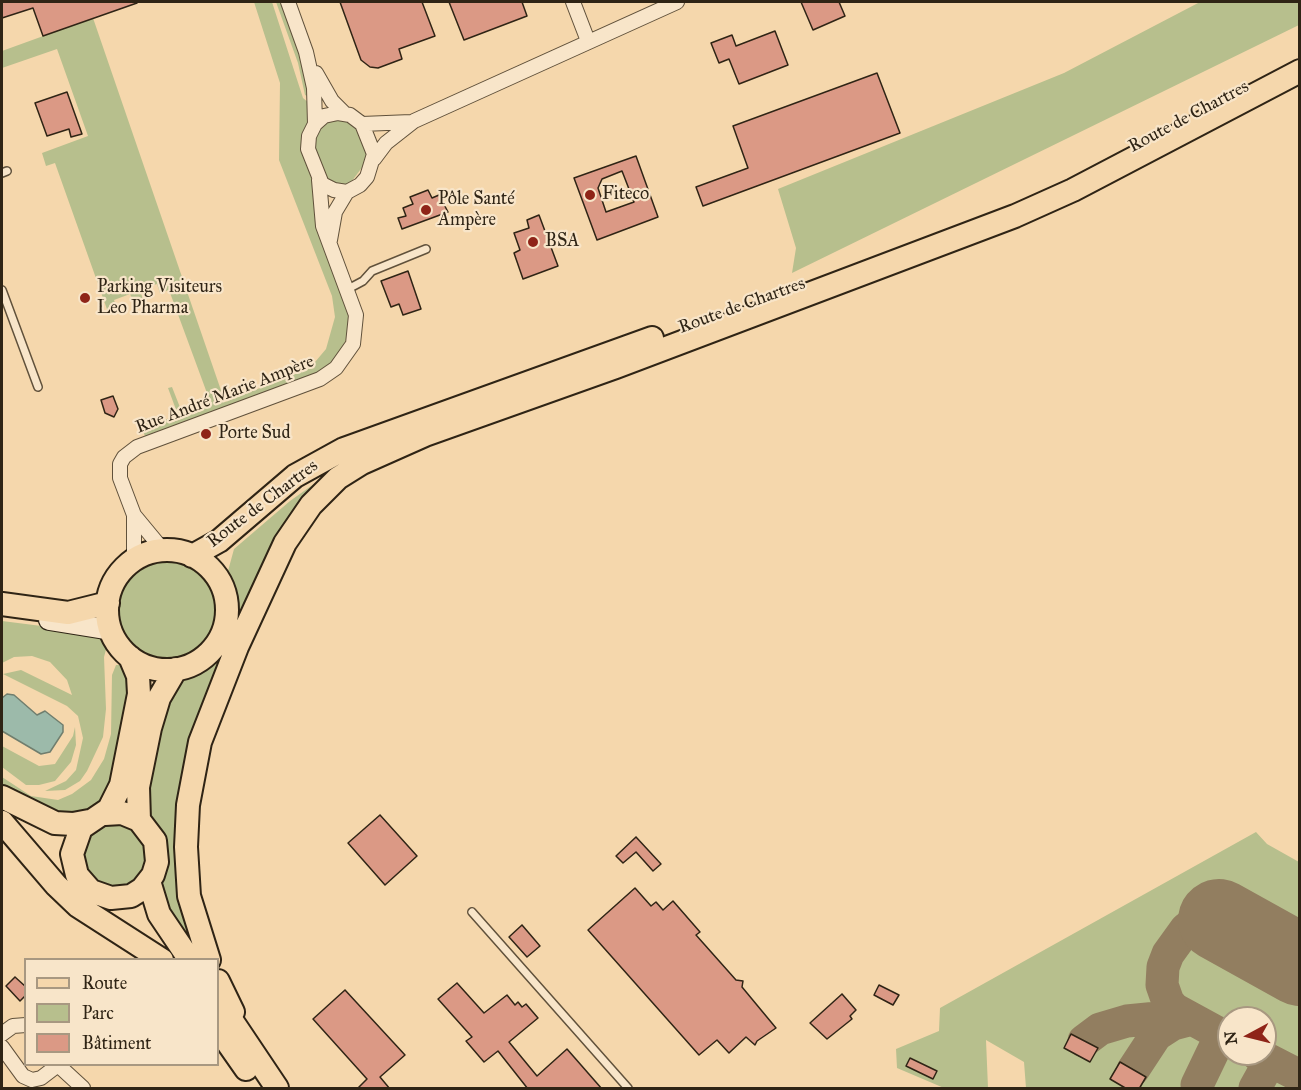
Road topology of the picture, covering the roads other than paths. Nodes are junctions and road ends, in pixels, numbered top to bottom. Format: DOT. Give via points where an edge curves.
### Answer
graph roads {
  1 [pos="288,2"];
  2 [pos="573,2"];
  3 [pos="677,2"];
  4 [pos="588,41"];
  5 [pos="306,52"];
  6 [pos="1299,60"];
  7 [pos="1299,71"];
  8 [pos="345,114"];
  9 [pos="414,121"];
  10 [pos="315,124"];
  11 [pos="362,124"];
  12 [pos="374,159"];
  13 [pos="319,180"];
  14 [pos="347,192"];
  15 [pos="330,242"];
  16 [pos="426,249"];
  17 [pos="348,289"];
  18 [pos="2,290"];
  19 [pos="38,387"];
  20 [pos="425,435"];
  21 [pos="134,515"];
  22 [pos="163,550"];
  23 [pos="192,556"];
  24 [pos="134,560"];
  25 [pos="218,580"];
  26 [pos="108,603"];
  27 [pos="2,604"];
  28 [pos="2,615"];
  29 [pos="111,630"];
  30 [pos="130,657"];
  31 [pos="176,669"];
  32 [pos="2,797"];
  33 [pos="2,808"];
  34 [pos="97,817"];
  35 [pos="139,820"];
  36 [pos="2,822"];
  37 [pos="72,861"];
  38 [pos="149,881"];
  39 [pos="118,898"];
  40 [pos="472,912"];
  41 [pos="159,958"];
  42 [pos="177,958"];
  43 [pos="189,958"];
  44 [pos="208,958"];
  45 [pos="219,983"];
  46 [pos="219,1001"];
  47 [pos="219,1022"];
  48 [pos="24,1025"];
  49 [pos="219,1030"];
  50 [pos="2,1034"];
  51 [pos="2,1047"];
  52 [pos="254,1053"];
  53 [pos="57,1066"];
  54 [pos="59,1066"];
  55 [pos="257,1085"];
  56 [pos="83,1089"];
  57 [pos="277,1089"];
  58 [pos="628,1089"];
  1 -- 5 [label="street"];
  2 -- 4 [label="street"];
  3 -- 4 [label="street"];
  4 -- 9 [label="street"];
  5 -- 8 [label="street" via="332,101"];
  5 -- 10 [label="street" via="316,99"];
  6 -- 23 [label="main road, Route de Chartres" via="997,213 344,448 295,477 219,541"];
  7 -- 20 [label="main road" via="1073,190 1015,216"];
  8 -- 10 [label="street" via="327,114"];
  8 -- 11 [label="street"];
  9 -- 11 [label="street"];
  9 -- 12 [label="street" via="386,143"];
  10 -- 13 [label="street" via="308,148"];
  11 -- 12 [label="street"];
  12 -- 14 [label="street" via="364,181"];
  13 -- 14 [label="street" via="330,189"];
  13 -- 15 [label="street, Rue André Marie Ampère" via="322,219"];
  14 -- 15 [label="street" via="335,212"];
  15 -- 17 [label="street, Rue André Marie Ampère"];
  16 -- 17 [label="lane" via="372,271"];
  17 -- 21 [label="street, Rue André Marie Ampère" via="356,315 356,334 349,353 328,374 137,447 124,457 120,478"];
  18 -- 19 [label="lane"];
  20 -- 25 [label="main road, Route de Chartres" via="349,460 301,487 233,544"];
  20 -- 44 [label="main road" via="349,470 311,505 285,543 237,647 200,742 188,805 189,896"];
  21 -- 22 [label="street, Rue André Marie Ampère"];
  21 -- 24 [label="street, Rue André Marie Ampère"];
  22 -- 23 [label="main road"];
  22 -- 24 [label="main road"];
  23 -- 25 [label="main road"];
  24 -- 26 [label="main road" via="116,579"];
  25 -- 31 [label="main road" via="226,607 221,636 202,658"];
  26 -- 27 [label="main road" via="68,613"];
  26 -- 29 [label="main road"];
  28 -- 29 [label="main road"];
  29 -- 30 [label="main road"];
  30 -- 31 [label="main road" via="147,667"];
  30 -- 34 [label="main road" via="139,683 138,706 121,785 114,803"];
  31 -- 35 [label="main road" via="162,691 150,728 138,787"];
  32 -- 34 [label="main road" via="55,823 73,824"];
  33 -- 37 [label="main road" via="56,840"];
  34 -- 35 [label="main road" via="122,813"];
  34 -- 37 [label="main road" via="77,834"];
  35 -- 38 [label="main road" via="157,848 157,862"];
  36 -- 41 [label="main road" via="78,906"];
  37 -- 39 [label="main road" via="85,887 97,895"];
  38 -- 39 [label="main road" via="137,893"];
  38 -- 43 [label="main road" via="159,914"];
  39 -- 42 [label="main road" via="146,912"];
  40 -- 58 [label="lane"];
  45 -- 52 [label="main road"];
  46 -- 52 [label="main road"];
  47 -- 55 [label="main road"];
  48 -- 50 [label="street" via="13,1026"];
  49 -- 55 [label="main road"];
  51 -- 53 [label="street" via="23,1076 32,1080"];
  52 -- 57 [label="main road"];
  54 -- 56 [label="street"];
}
